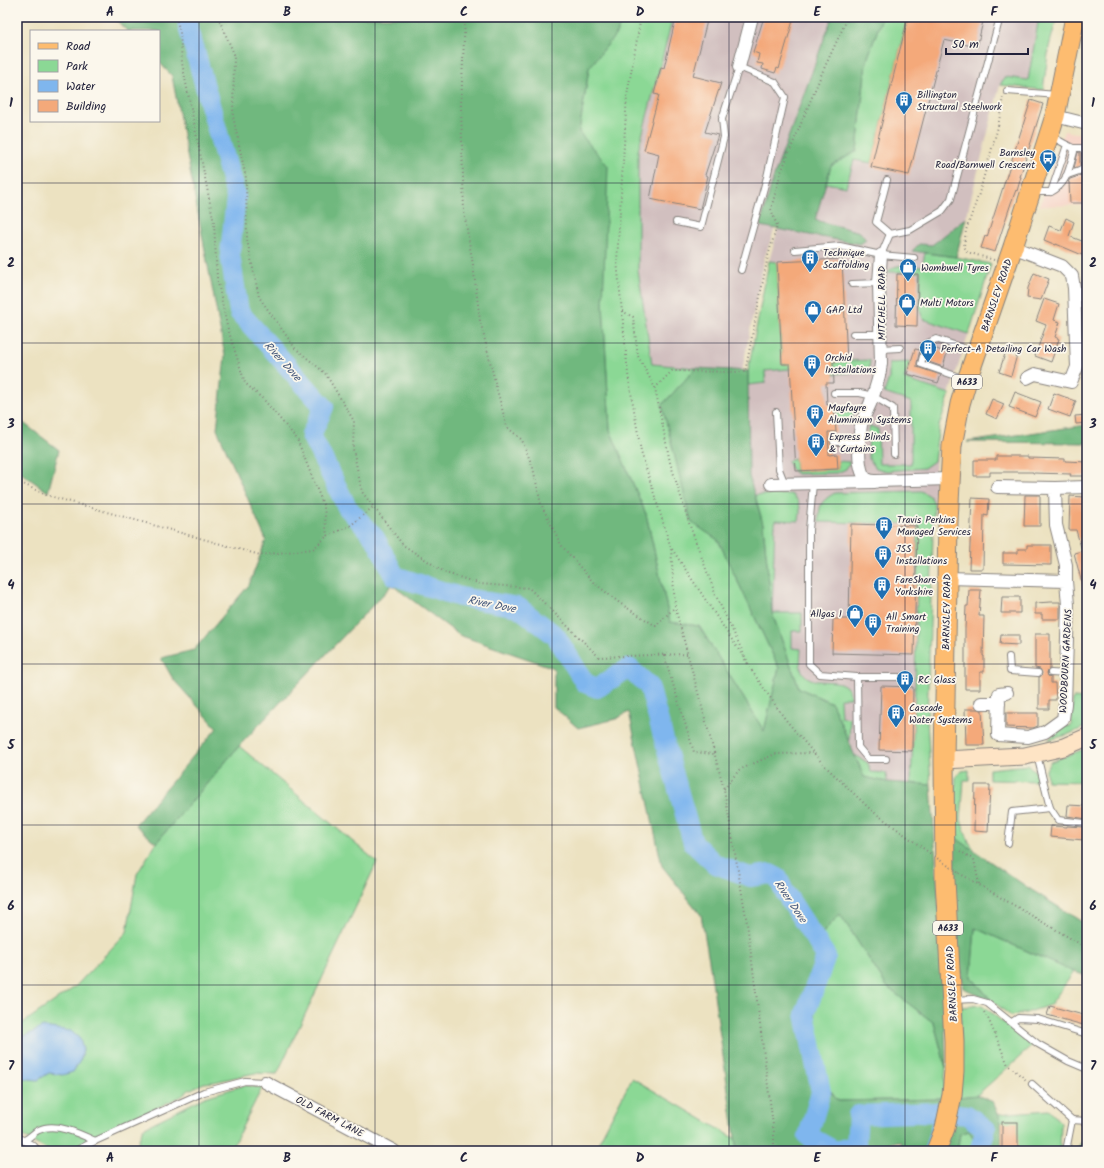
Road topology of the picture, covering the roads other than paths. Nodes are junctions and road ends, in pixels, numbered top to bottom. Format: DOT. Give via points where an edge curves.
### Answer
graph roads {
  1 [pos="752,17"];
  2 [pos="1000,17"];
  3 [pos="1075,17"];
  4 [pos="739,68"];
  5 [pos="1007,91"];
  6 [pos="1059,95"];
  7 [pos="1055,116"];
  8 [pos="1087,124"];
  9 [pos="1049,135"];
  10 [pos="1070,147"];
  11 [pos="1084,148"];
  12 [pos="1084,172"];
  13 [pos="1066,176"];
  14 [pos="887,180"];
  15 [pos="1031,192"];
  16 [pos="1050,192"];
  17 [pos="676,222"];
  18 [pos="890,234"];
  19 [pos="795,250"];
  20 [pos="881,255"];
  21 [pos="1010,256"];
  22 [pos="914,258"];
  23 [pos="741,270"];
  24 [pos="879,283"];
  25 [pos="852,284"];
  26 [pos="853,334"];
  27 [pos="880,334"];
  28 [pos="900,348"];
  29 [pos="880,349"];
  30 [pos="976,352"];
  31 [pos="1027,378"];
  32 [pos="967,380"];
  33 [pos="834,393"];
  34 [pos="873,396"];
  35 [pos="776,412"];
  36 [pos="834,442"];
  37 [pos="859,442"];
  38 [pos="894,454"];
  39 [pos="950,480"];
  40 [pos="876,482"];
  41 [pos="814,483"];
  42 [pos="771,484"];
  43 [pos="785,484"];
  44 [pos="997,487"];
  45 [pos="1087,487"];
  46 [pos="1055,488"];
  47 [pos="947,578"];
  48 [pos="1066,581"];
  49 [pos="1009,657"];
  50 [pos="1038,673"];
  51 [pos="1051,673"];
  52 [pos="1066,674"];
  53 [pos="857,677"];
  54 [pos="898,677"];
  55 [pos="1007,693"];
  56 [pos="981,703"];
  57 [pos="999,704"];
  58 [pos="1087,737"];
  59 [pos="1037,754"];
  60 [pos="886,759"];
  61 [pos="944,760"];
  62 [pos="1050,808"];
  63 [pos="1085,823"];
  64 [pos="1008,843"];
  65 [pos="952,1000"];
  66 [pos="1012,1022"];
  67 [pos="1087,1034"];
  68 [pos="1087,1069"];
  69 [pos="265,1082"];
  70 [pos="1032,1084"];
  71 [pos="1072,1120"];
  72 [pos="1087,1121"];
  73 [pos="17,1138"];
  74 [pos="23,1140"];
  75 [pos="95,1141"];
  76 [pos="38,1151"];
  77 [pos="75,1151"];
  78 [pos="394,1151"];
  79 [pos="936,1151"];
  80 [pos="1066,1151"];
  1 -- 4 [label="street"];
  2 -- 18 [label="lane" via="951,200 942,211 910,230"];
  3 -- 6 [label="main road, BARNSLEY ROAD / A633"];
  4 -- 17 [label="lane" via="722,119 724,137 701,227"];
  4 -- 23 [label="lane" via="775,82 785,97 767,177"];
  5 -- 6 [label="lane"];
  6 -- 7 [label="main road, BARNSLEY ROAD / A633"];
  7 -- 8 [label="street"];
  7 -- 9 [label="main road, BARNSLEY ROAD / A633"];
  9 -- 10 [label="lane"];
  9 -- 15 [label="main road, BARNSLEY ROAD / A633"];
  10 -- 11 [label="lane"];
  10 -- 13 [label="lane" via="1074,152"];
  10 -- 16 [label="lane"];
  11 -- 12 [label="lane"];
  12 -- 13 [label="lane"];
  13 -- 16 [label="lane" via="1058,189"];
  14 -- 18 [label="lane" via="876,222"];
  15 -- 16 [label="lane"];
  15 -- 21 [label="main road, BARNSLEY ROAD / A633"];
  18 -- 20 [label="lane"];
  19 -- 20 [label="lane" via="840,246"];
  20 -- 22 [label="lane"];
  20 -- 24 [label="street, MITCHELL ROAD"];
  21 -- 30 [label="main road, BARNSLEY ROAD / A633"];
  21 -- 31 [label="street" via="1062,266 1072,276 1074,288 1077,367 1071,382 1035,374"];
  24 -- 25 [label="lane"];
  24 -- 27 [label="street, MITCHELL ROAD"];
  26 -- 27 [label="lane"];
  27 -- 29 [label="street, MITCHELL ROAD"];
  28 -- 29 [label="lane"];
  29 -- 34 [label="street, MITCHELL ROAD" via="880,375"];
  30 -- 32 [label="main road, BARNSLEY ROAD / A633"];
  30 -- 32 [label="lane" via="936,339 926,344 921,364"];
  32 -- 39 [label="main road, BARNSLEY ROAD / A633" via="952,446"];
  33 -- 34 [label="lane"];
  34 -- 37 [label="street, MITCHELL ROAD" via="862,423"];
  34 -- 38 [label="lane" via="893,408"];
  35 -- 43 [label="lane" via="779,469"];
  36 -- 37 [label="lane"];
  37 -- 40 [label="street, MITCHELL ROAD" via="862,473 867,479"];
  39 -- 40 [label="street"];
  39 -- 47 [label="main road, BARNSLEY ROAD / A633"];
  40 -- 41 [label="street"];
  41 -- 43 [label="street"];
  41 -- 53 [label="lane" via="809,530 809,664 820,674"];
  42 -- 43 [label="street"];
  44 -- 46 [label="street"];
  45 -- 46 [label="street"];
  46 -- 48 [label="street, WOODBOURN GARDENS" via="1056,525 1066,565"];
  47 -- 48 [label="street"];
  47 -- 61 [label="main road, BARNSLEY ROAD / A633"];
  48 -- 52 [label="street, WOODBOURN GARDENS"];
  49 -- 50 [label="lane" via="1010,671"];
  51 -- 52 [label="lane"];
  52 -- 57 [label="street, WOODBOURN GARDENS" via="1062,719 1045,732 1028,736 998,735"];
  53 -- 54 [label="lane"];
  53 -- 60 [label="lane" via="858,746 868,759"];
  55 -- 57 [label="street" via="999,694"];
  56 -- 57 [label="street"];
  58 -- 59 [label="street" via="1064,747"];
  59 -- 61 [label="street"];
  59 -- 62 [label="lane"];
  61 -- 65 [label="main road, BARNSLEY ROAD / A633" via="939,849 945,880"];
  62 -- 63 [label="lane" via="1058,820"];
  62 -- 64 [label="lane" via="1012,812"];
  65 -- 66 [label="lane" via="973,999 987,1003"];
  65 -- 79 [label="main road, BARNSLEY ROAD / A633" via="952,1095 945,1128"];
  66 -- 67 [label="lane" via="1018,1018 1038,1020"];
  66 -- 68 [label="lane" via="1038,1044"];
  69 -- 75 [label="lane" via="245,1081 204,1092"];
  69 -- 78 [label="street, OLD FARM LANE"];
  70 -- 71 [label="lane"];
  71 -- 72 [label="lane"];
  71 -- 80 [label="lane"];
  73 -- 74 [label="lane"];
  74 -- 75 [label="lane" via="40,1129 53,1127 75,1132"];
  74 -- 76 [label="lane"];
  75 -- 77 [label="lane"];
}
